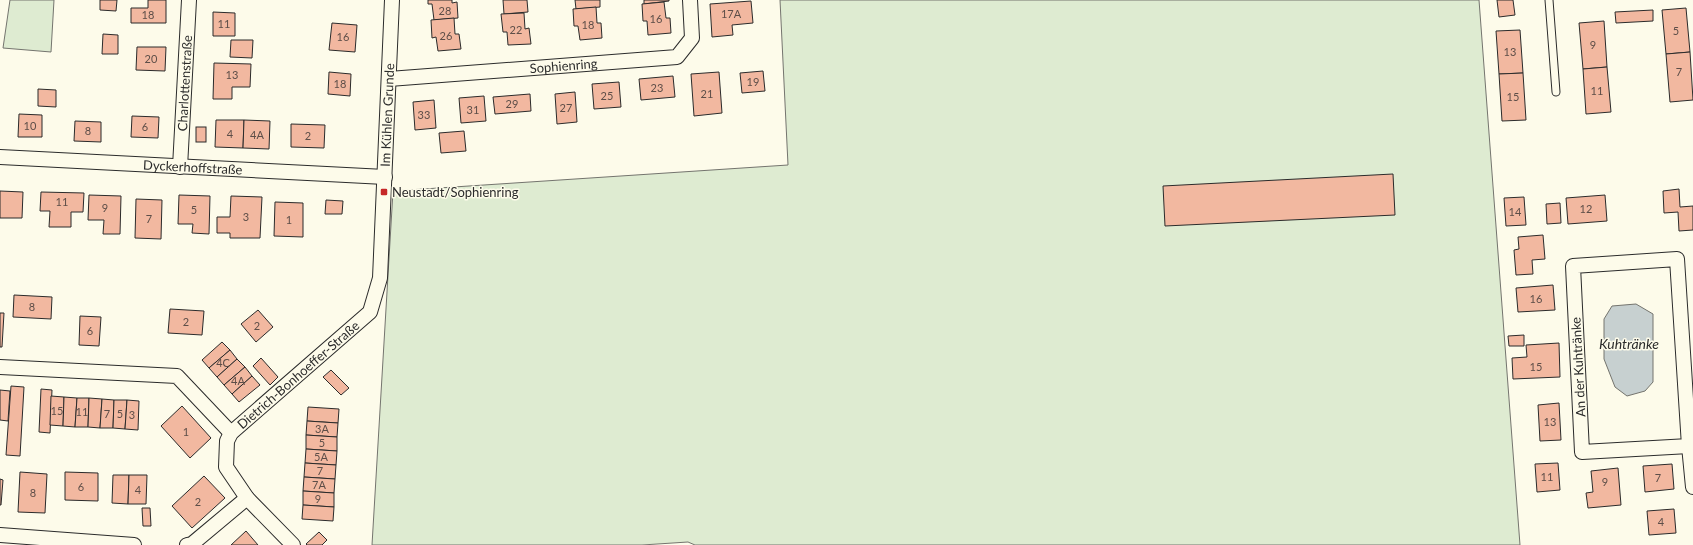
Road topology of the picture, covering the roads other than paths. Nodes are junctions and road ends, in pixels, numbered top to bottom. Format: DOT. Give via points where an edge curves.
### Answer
graph roads {
  1 [pos="188,0"];
  2 [pos="392,0"];
  3 [pos="690,0"];
  4 [pos="1549,0"];
  5 [pos="389,78"];
  6 [pos="1556,92"];
  7 [pos="0,157"];
  8 [pos="180,167"];
  9 [pos="385,177"];
  10 [pos="380,278"];
  11 [pos="1688,345"];
  12 [pos="0,366"];
  13 [pos="231,433"];
  14 [pos="1690,446"];
  15 [pos="1693,487"];
  16 [pos="248,498"];
  17 [pos="0,535"];
  18 [pos="134,545"];
  19 [pos="187,545"];
  20 [pos="293,545"];
  1 -- 8 [label="street, Charlottenstraße"];
  2 -- 5 [label="street, Im Kühlen Grunde"];
  3 -- 5 [label="street, Sophienring" via="692,38 677,58"];
  4 -- 6 [label="lane"];
  5 -- 9 [label="street, Im Kühlen Grunde"];
  7 -- 8 [label="street, Dyckerhoffstraße"];
  8 -- 9 [label="street, Dyckerhoffstraße"];
  9 -- 10 [label="street, Im Kühlen Grunde"];
  10 -- 13 [label="street, Dietrich-Bonhoeffer-Straße" via="370,312"];
  11 -- 14 [label="street, An der Kuhtränke"];
  11 -- 14 [label="street, An der Kuhtränke" via="1677,259 1574,266 1582,452"];
  12 -- 13 [label="street" via="177,376"];
  13 -- 16 [label="street, Dietrich-Bonhoeffer-Straße" via="227,441 226,466"];
  14 -- 15 [label="street"];
  16 -- 19 [label="street" via="192,544"];
  16 -- 20 [label="street, Dietrich-Bonhoeffer-Straße"];
  17 -- 18 [label="street"];
}
